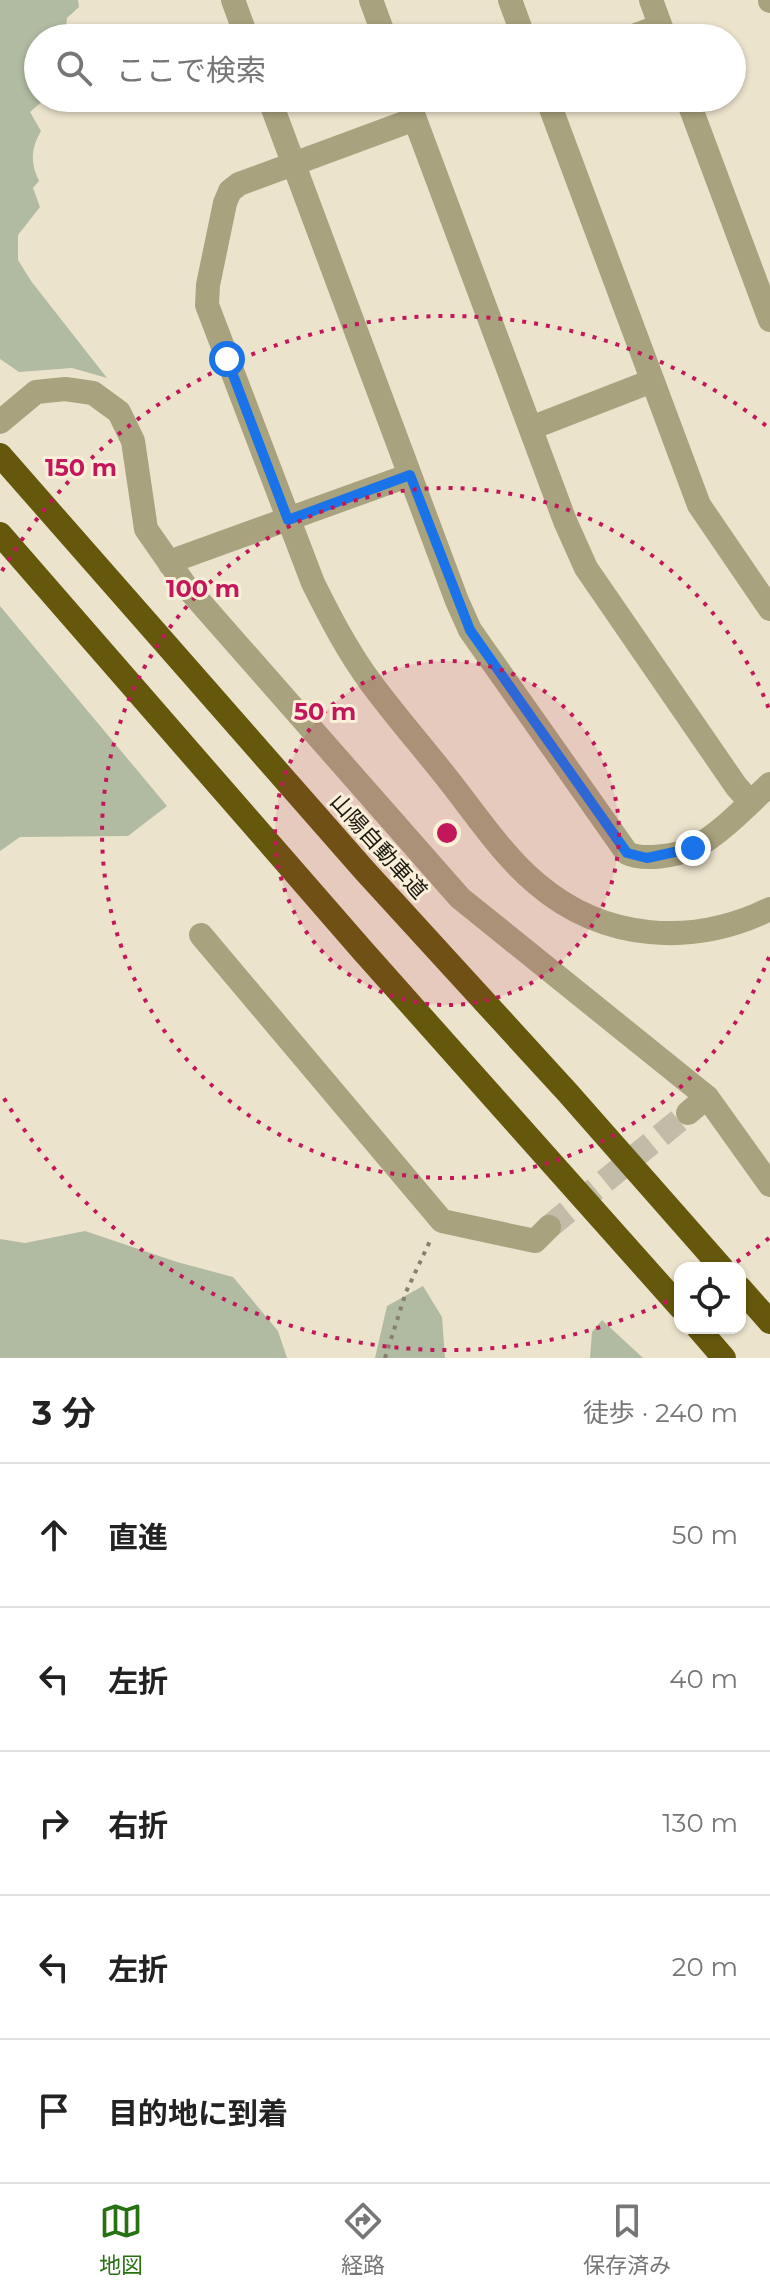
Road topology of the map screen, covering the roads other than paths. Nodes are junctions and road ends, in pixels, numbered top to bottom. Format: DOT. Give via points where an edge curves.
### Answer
graph roads {
  1 [pos="233,0"];
  2 [pos="371,0"];
  3 [pos="510,0"];
  4 [pos="651,0"];
  5 [pos="242,24"];
  6 [pos="380,24"];
  7 [pos="519,24"];
  8 [pos="659,24"];
  9 [pos="274,112"];
  10 [pos="403,112"];
  11 [pos="412,112"];
  12 [pos="552,112"];
  13 [pos="692,112"];
  14 [pos="294,164"];
  15 [pos="770,320"];
  16 [pos="652,381"];
  17 [pos="0,422"];
  18 [pos="531,428"];
  19 [pos="0,455"];
  20 [pos="410,475"];
  21 [pos="288,520"];
  22 [pos="0,534"];
  23 [pos="170,564"];
  24 [pos="770,609"];
  25 [pos="770,784"];
  26 [pos="750,802"];
  27 [pos="770,909"];
  28 [pos="201,935"];
  29 [pos="568,1093"];
  30 [pos="770,1185"];
  31 [pos="549,1227"];
  32 [pos="717,1262"];
  33 [pos="724,1262"];
  34 [pos="746,1285"];
  35 [pos="746,1295"];
  36 [pos="674,1300"];
  37 [pos="770,1311"];
  38 [pos="770,1322"];
  39 [pos="703,1334"];
  40 [pos="724,1358"];
  1 -- 5 [label="street"];
  2 -- 6 [label="street"];
  3 -- 7 [label="street"];
  4 -- 8 [label="street"];
  9 -- 14 [label="street"];
  10 -- 14 [label="street"];
  11 -- 18 [label="street"];
  12 -- 16 [label="street"];
  13 -- 15 [label="street"];
  14 -- 20 [label="street"];
  14 -- 21 [label="street" via="230,191 206,296"];
  16 -- 18 [label="street"];
  16 -- 24 [label="street" via="699,505"];
  17 -- 23 [label="street" via="36,392 65,389 93,393 119,412 133,441 146,529"];
  18 -- 26 [label="street" via="586,568"];
  19 -- 29 [label="highway, 山陽自動車道" via="365,871"];
  20 -- 21 [label="street"];
  20 -- 26 [label="street" via="470,630 627,853 647,858 693,848"];
  21 -- 23 [label="street"];
  21 -- 27 [label="street" via="320,597 370,682 537,884 579,912 636,931 713,931"];
  22 -- 36 [label="highway"];
  23 -- 30 [label="street" via="460,898 698,1105"];
  25 -- 26 [label="street"];
  28 -- 31 [label="street" via="442,1221 535,1241"];
  29 -- 32 [label="highway, 山陽自動車道"];
  29 -- 33 [label="highway"];
  34 -- 37 [label="highway"];
  35 -- 38 [label="highway"];
  39 -- 40 [label="highway"];
}
